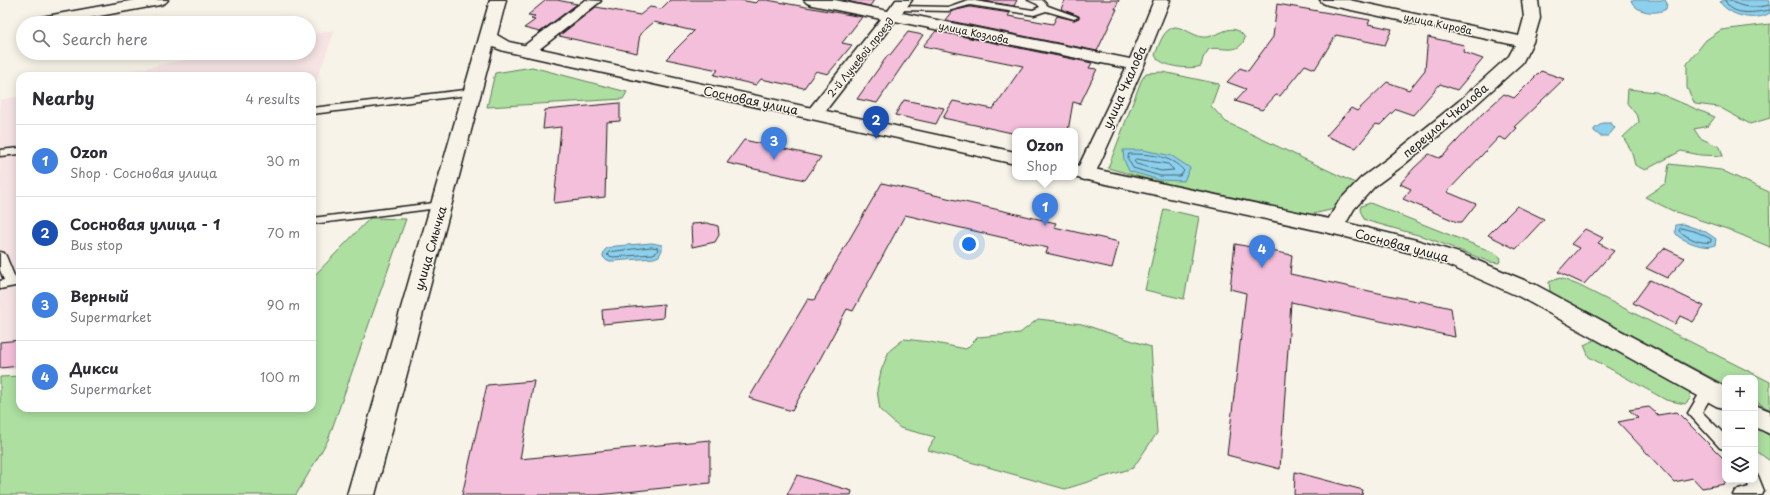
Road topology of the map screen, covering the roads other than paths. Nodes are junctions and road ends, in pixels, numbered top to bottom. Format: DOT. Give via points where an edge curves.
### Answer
graph roads {
  1 [pos="160,0"];
  2 [pos="498,0"];
  3 [pos="812,0"];
  4 [pos="1032,0"];
  5 [pos="1162,0"];
  6 [pos="1328,0"];
  7 [pos="1530,0"];
  8 [pos="593,1"];
  9 [pos="971,1"];
  10 [pos="899,8"];
  11 [pos="1045,8"];
  12 [pos="74,16"];
  13 [pos="1074,17"];
  14 [pos="488,38"];
  15 [pos="1525,42"];
  16 [pos="527,52"];
  17 [pos="1136,65"];
  18 [pos="472,92"];
  19 [pos="316,111"];
  20 [pos="814,114"];
  21 [pos="16,151"];
  22 [pos="0,153"];
  23 [pos="1012,157"];
  24 [pos="1080,172"];
  25 [pos="442,205"];
  26 [pos="316,221"];
  27 [pos="1334,227"];
  28 [pos="0,256"];
  29 [pos="10,283"];
  30 [pos="1717,394"];
  31 [pos="1758,417"];
  32 [pos="1770,423"];
  33 [pos="1722,441"];
  34 [pos="1754,483"];
  35 [pos="361,495"];
  36 [pos="1740,495"];
  1 -- 12 [label="street"];
  2 -- 14 [label="street, улица Смычка"];
  3 -- 10 [label="street, улица Козлова"];
  4 -- 11 [label="lane" via="1040,2"];
  5 -- 17 [label="street, улица Чкалова"];
  6 -- 15 [label="street, улица Кирова"];
  7 -- 15 [label="street, переулок Чкалова" via="1532,18"];
  8 -- 16 [label="street"];
  9 -- 10 [label="lane" via="948,9"];
  9 -- 11 [label="lane" via="1034,13"];
  10 -- 17 [label="street, улица Козлова"];
  10 -- 20 [label="street, 2-й Лучевой проезд"];
  11 -- 13 [label="lane"];
  14 -- 16 [label="street, Сосновая улица" via="504,46"];
  14 -- 18 [label="street, улица Смычка"];
  15 -- 27 [label="street, переулок Чкалова" via="1516,59 1465,105 1368,182 1346,206"];
  16 -- 20 [label="street, Сосновая улица"];
  17 -- 24 [label="street, улица Чкалова"];
  18 -- 19 [label="lane"];
  18 -- 25 [label="street, улица Смычка"];
  20 -- 23 [label="street, Сосновая улица"];
  21 -- 22 [label="lane"];
  24 -- 27 [label="street, Сосновая улица"];
  25 -- 26 [label="lane"];
  25 -- 35 [label="street, улица Смычка"];
  27 -- 30 [label="street, Сосновая улица" via="1451,258 1528,291"];
  28 -- 29 [label="lane"];
  30 -- 33 [label="lane" via="1695,413"];
  31 -- 32 [label="street"];
  34 -- 36 [label="lane" via="1757,492"];
}
